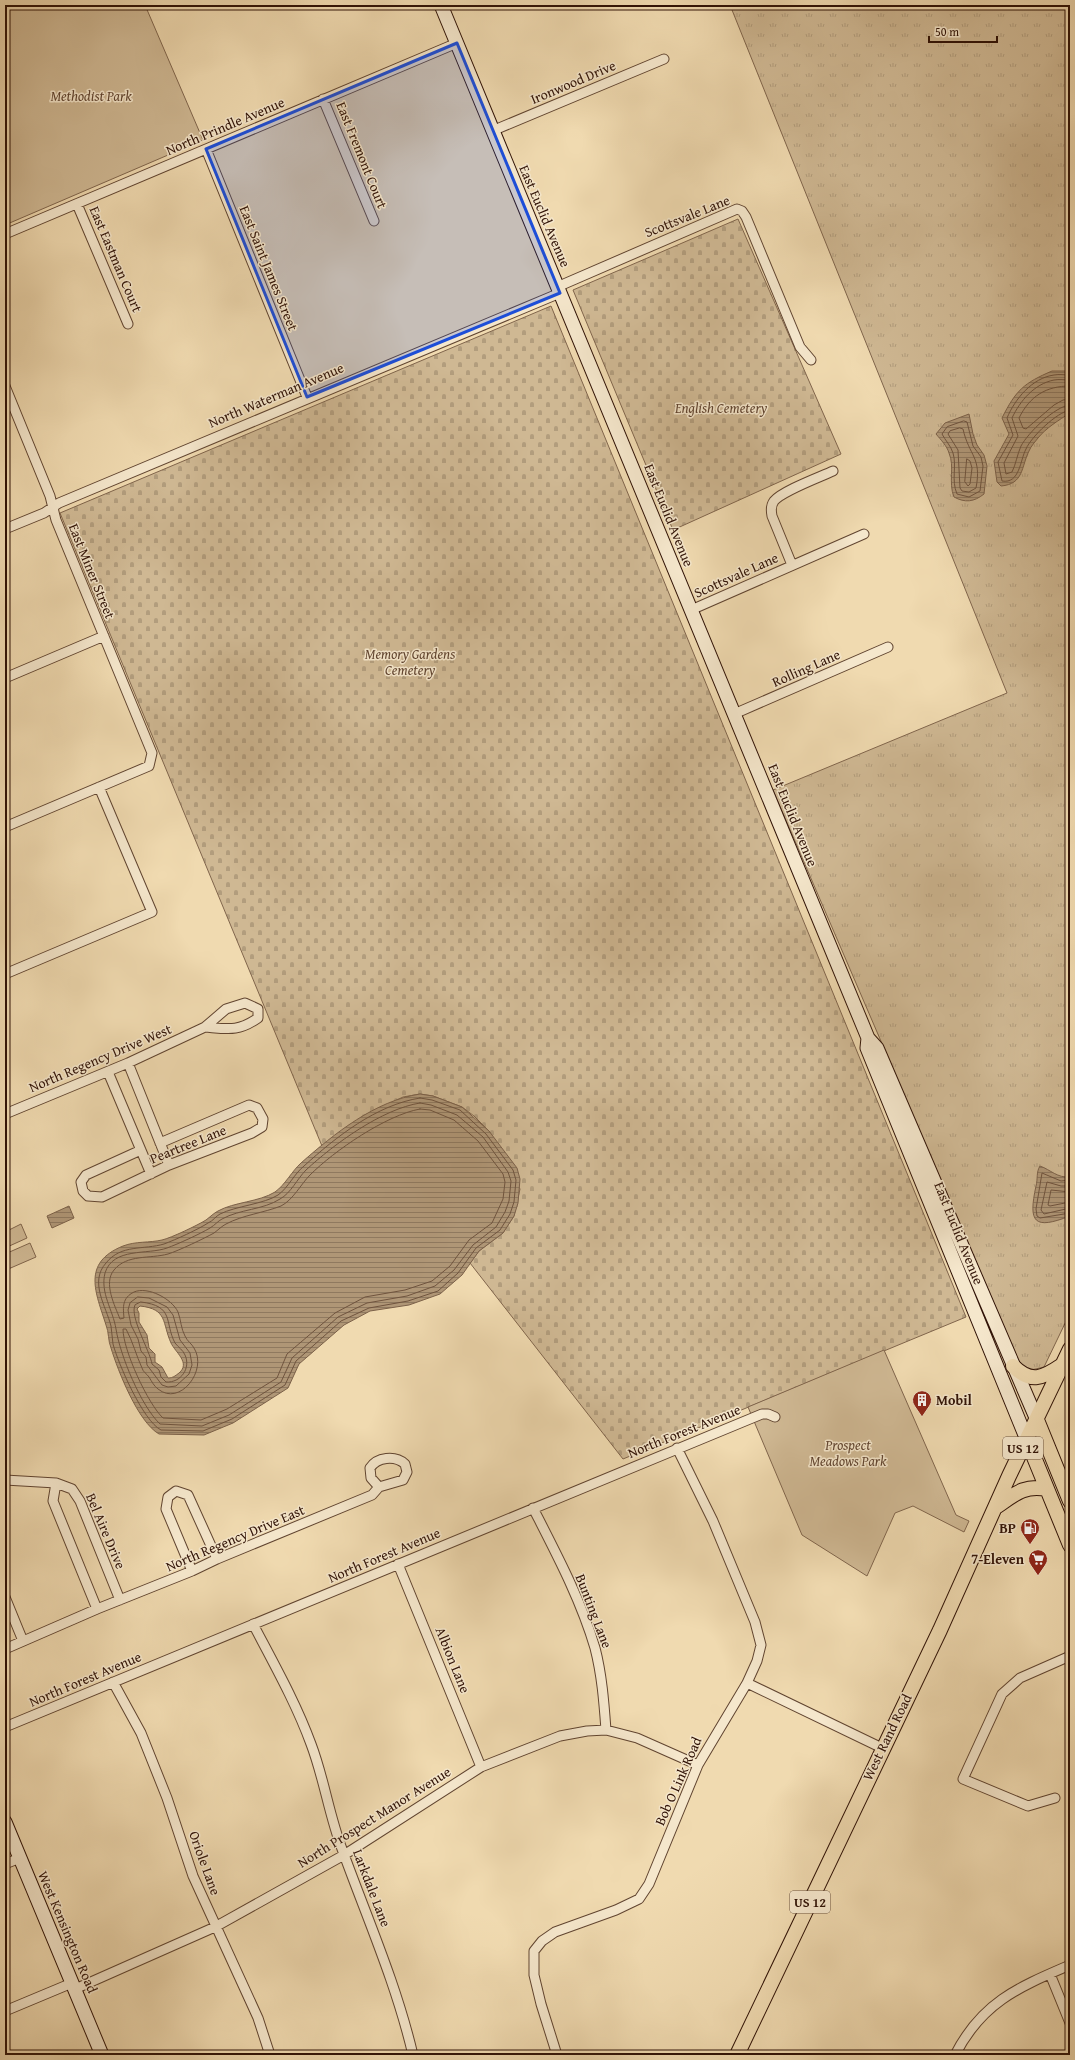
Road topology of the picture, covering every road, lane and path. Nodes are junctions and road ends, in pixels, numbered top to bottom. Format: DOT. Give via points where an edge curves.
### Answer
graph roads {
  1 [pos="441,5"];
  2 [pos="456,44"];
  3 [pos="664,59"];
  4 [pos="324,100"];
  5 [pos="492,130"];
  6 [pos="206,149"];
  7 [pos="77,204"];
  8 [pos="374,221"];
  9 [pos="5,234"];
  10 [pos="559,290"];
  11 [pos="128,324"];
  12 [pos="811,360"];
  13 [pos="5,386"];
  14 [pos="306,397"];
  15 [pos="833,471"];
  16 [pos="53,507"];
  17 [pos="5,529"];
  18 [pos="864,534"];
  19 [pos="792,566"];
  20 [pos="691,610"];
  21 [pos="104,636"];
  22 [pos="888,647"];
  23 [pos="5,678"];
  24 [pos="734,714"];
  25 [pos="99,787"];
  26 [pos="5,827"];
  27 [pos="5,974"];
  28 [pos="205,1027"];
  29 [pos="868,1038"];
  30 [pos="128,1063"];
  31 [pos="108,1072"];
  32 [pos="5,1114"];
  33 [pos="160,1142"];
  34 [pos="141,1150"];
  35 [pos="169,1165"];
  36 [pos="151,1174"];
  37 [pos="1070,1349"];
  38 [pos="1062,1365"];
  39 [pos="1013,1366"];
  40 [pos="775,1417"];
  41 [pos="1037,1420"];
  42 [pos="1027,1440"];
  43 [pos="678,1448"];
  44 [pos="5,1480"];
  45 [pos="56,1483"];
  46 [pos="379,1487"];
  47 [pos="1047,1489"];
  48 [pos="1070,1501"];
  49 [pos="996,1507"];
  50 [pos="533,1508"];
  51 [pos="1070,1544"];
  52 [pos="217,1559"];
  53 [pos="398,1564"];
  54 [pos="192,1571"];
  55 [pos="5,1597"];
  56 [pos="120,1600"];
  57 [pos="97,1609"];
  58 [pos="253,1624"];
  59 [pos="23,1641"];
  60 [pos="5,1649"];
  61 [pos="1070,1656"];
  62 [pos="112,1682"];
  63 [pos="746,1683"];
  64 [pos="5,1727"];
  65 [pos="606,1730"];
  66 [pos="882,1748"];
  67 [pos="698,1765"];
  68 [pos="481,1767"];
  69 [pos="1055,1798"];
  70 [pos="5,1822"];
  71 [pos="344,1854"];
  72 [pos="20,1858"];
  73 [pos="5,1864"];
  74 [pos="215,1927"];
  75 [pos="1070,1965"];
  76 [pos="1050,1974"];
  77 [pos="74,1986"];
  78 [pos="5,2012"];
  79 [pos="1070,2023"];
  80 [pos="102,2055"];
  81 [pos="270,2055"];
  82 [pos="414,2055"];
  83 [pos="557,2055"];
  84 [pos="737,2055"];
  85 [pos="955,2055"];
  1 -- 2 [label="main road, East Euclid Avenue"];
  2 -- 4 [label="street, North Prindle Avenue"];
  2 -- 5 [label="main road, East Euclid Avenue"];
  3 -- 5 [label="street, Ironwood Drive"];
  4 -- 6 [label="street, North Prindle Avenue"];
  4 -- 8 [label="street, East Fremont Court"];
  5 -- 10 [label="main road, East Euclid Avenue"];
  6 -- 7 [label="street, North Prindle Avenue"];
  6 -- 14 [label="street, East Saint James Street"];
  7 -- 9 [label="street, North Prindle Avenue"];
  7 -- 11 [label="street, East Eastman Court"];
  10 -- 12 [label="street, Scottsvale Lane" via="737,209 746,217 800,348"];
  10 -- 14 [label="street, North Waterman Avenue"];
  10 -- 20 [label="main road, East Euclid Avenue"];
  13 -- 16 [label="street, East Miner Street"];
  14 -- 16 [label="street, North Waterman Avenue"];
  15 -- 19 [label="street, Scottsvale Lane" via="773,501 772,516"];
  16 -- 17 [label="street, North Waterman Avenue"];
  16 -- 21 [label="street, East Miner Street"];
  18 -- 19 [label="street, Scottsvale Lane"];
  19 -- 20 [label="street, Scottsvale Lane"];
  20 -- 24 [label="main road, East Euclid Avenue"];
  21 -- 23 [label="street"];
  21 -- 25 [label="street, East Miner Street" via="152,753 149,766"];
  22 -- 24 [label="street, Rolling Lane"];
  24 -- 29 [label="main road, East Euclid Avenue"];
  25 -- 26 [label="street"];
  25 -- 27 [label="street" via="152,912"];
  28 -- 28 [label="street, North Regency Drive West" via="226,1009 245,1003 258,1009 258,1018 234,1030"];
  28 -- 30 [label="street, North Regency Drive West"];
  29 -- 39 [label="main road, East Euclid Avenue" via="877,1048"];
  29 -- 42 [label="main road, East Euclid Avenue" via="867,1048"];
  30 -- 31 [label="street, North Regency Drive West"];
  30 -- 33 [label="street"];
  31 -- 32 [label="street, North Regency Drive West"];
  31 -- 34 [label="street"];
  33 -- 35 [label="street"];
  33 -- 35 [label="street, Peartree Lane" via="249,1105 257,1108 263,1119 262,1128 252,1133"];
  34 -- 36 [label="street"];
  34 -- 36 [label="street, Peartree Lane" via="86,1175 81,1182 82,1191 88,1196 102,1198"];
  35 -- 36 [label="street, Peartree Lane"];
  37 -- 38 [label="main road, US 12"];
  38 -- 39 [label="main road" via="1039,1378 1022,1374"];
  38 -- 41 [label="main road, US 12"];
  39 -- 41 [label="main road, East Euclid Avenue"];
  40 -- 43 [label="street, North Forest Avenue" via="762,1414"];
  41 -- 42 [label="main road, West Rand Road / US 12"];
  41 -- 48 [label="main road"];
  42 -- 47 [label="main road"];
  42 -- 49 [label="main road, West Rand Road / US 12"];
  43 -- 50 [label="street, North Forest Avenue"];
  43 -- 63 [label="street, Bob O Link Road" via="713,1521 756,1622 761,1645 758,1661"];
  44 -- 45 [label="street, Bel Aire Drive"];
  45 -- 56 [label="street, Bel Aire Drive" via="72,1489 80,1501"];
  45 -- 57 [label="street" via="53,1501"];
  46 -- 52 [label="street, North Regency Drive East" via="372,1495"];
  47 -- 49 [label="main road" via="1022,1489"];
  47 -- 51 [label="main road"];
  49 -- 66 [label="main road, West Rand Road / US 12"];
  50 -- 53 [label="street, North Forest Avenue"];
  50 -- 65 [label="street, Bunting Lane" via="553,1546 594,1648 602,1684"];
  52 -- 54 [label="street, North Regency Drive East"];
  52 -- 54 [label="street" via="188,1494 176,1491 168,1497 166,1509"];
  53 -- 58 [label="street, North Forest Avenue"];
  53 -- 68 [label="street, Albion Lane"];
  54 -- 56 [label="street, North Regency Drive East"];
  55 -- 59 [label="street"];
  56 -- 57 [label="street, North Regency Drive East"];
  57 -- 59 [label="street, North Regency Drive East"];
  58 -- 62 [label="street, North Forest Avenue"];
  58 -- 71 [label="street, Larkdale Lane" via="312,1745 332,1823"];
  59 -- 60 [label="street, North Regency Drive East"];
  61 -- 69 [label="street" via="1020,1678 1002,1694 963,1779 1028,1806"];
  62 -- 64 [label="street, North Forest Avenue"];
  62 -- 74 [label="street, Oriole Lane" via="140,1733 167,1798 193,1876"];
  63 -- 66 [label="street"];
  63 -- 67 [label="street, Bob O Link Road"];
  65 -- 67 [label="street, North Prospect Manor Avenue" via="637,1738"];
  65 -- 68 [label="street, North Prospect Manor Avenue" via="560,1736"];
  66 -- 84 [label="main road, West Rand Road / US 12"];
  67 -- 83 [label="street, Bob O Link Road" via="649,1884 639,1898 616,1910 555,1932 542,1941 534,1951 534,1974"];
  68 -- 71 [label="street, North Prospect Manor Avenue"];
  70 -- 72 [label="main road, West Kensington Road"];
  71 -- 74 [label="street, North Prospect Manor Avenue"];
  71 -- 82 [label="street, Larkdale Lane" via="389,1969"];
  72 -- 73 [label="street"];
  72 -- 77 [label="main road, West Kensington Road"];
  74 -- 77 [label="street, North Prospect Manor Avenue"];
  74 -- 81 [label="street, Oriole Lane" via="258,2018"];
  75 -- 76 [label="street"];
  76 -- 79 [label="street"];
  76 -- 85 [label="street" via="1019,1987 994,2005 980,2018"];
  77 -- 78 [label="street, North Prospect Manor Avenue"];
  77 -- 80 [label="main road, West Kensington Road"];
}
